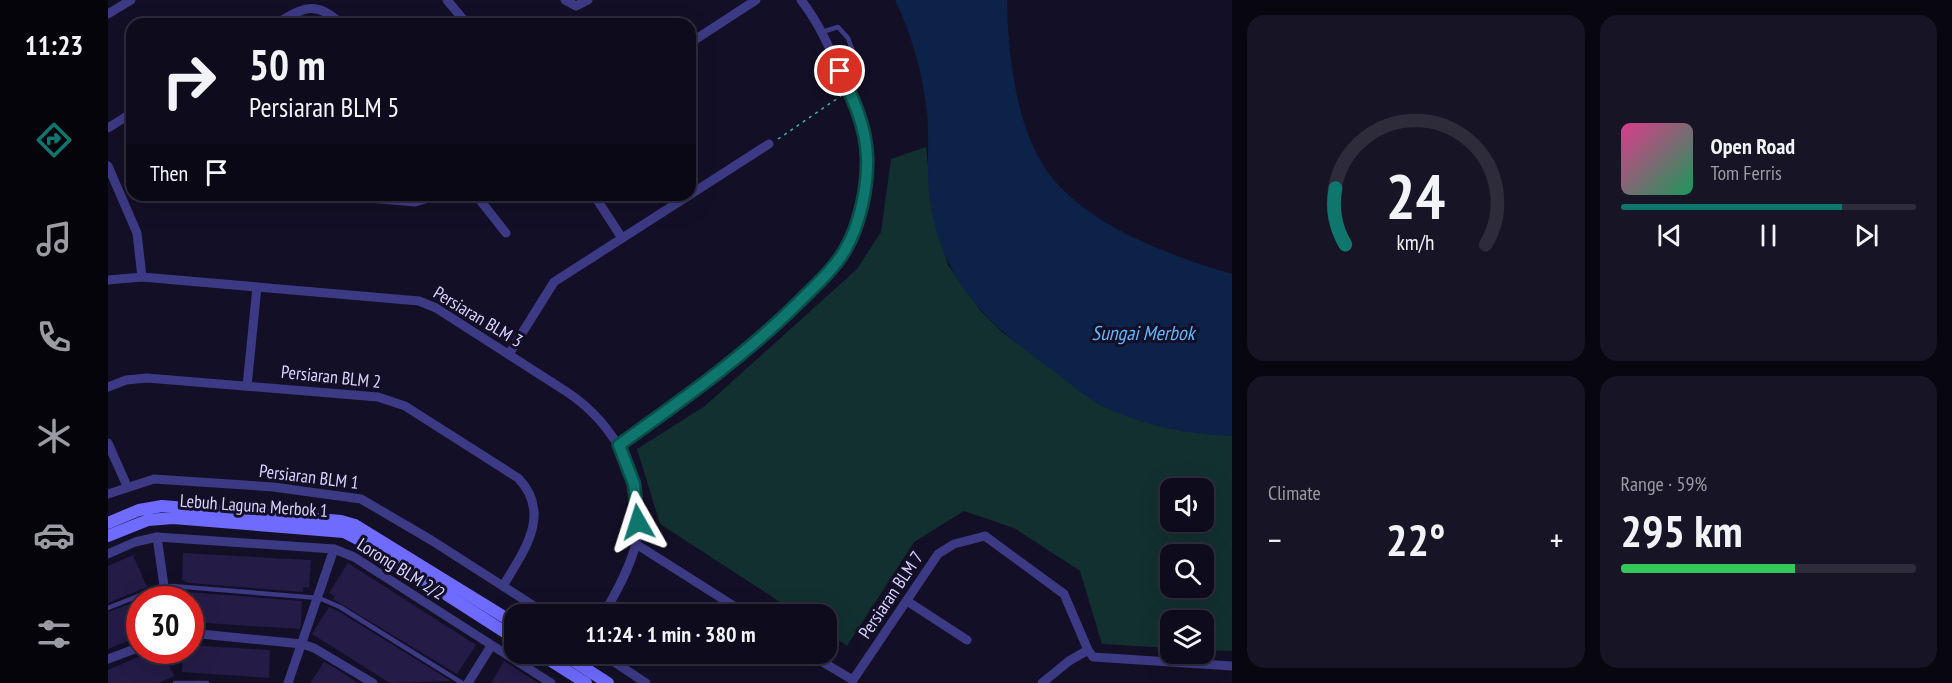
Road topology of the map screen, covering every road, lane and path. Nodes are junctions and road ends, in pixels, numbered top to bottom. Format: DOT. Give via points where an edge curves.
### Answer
graph roads {
  1 [pos="131,0"];
  2 [pos="447,0"];
  3 [pos="565,0"];
  4 [pos="588,0"];
  5 [pos="756,0"];
  6 [pos="801,0"];
  7 [pos="108,15"];
  8 [pos="285,18"];
  9 [pos="336,18"];
  10 [pos="462,18"];
  11 [pos="822,32"];
  12 [pos="696,39"];
  13 [pos="847,87"];
  14 [pos="126,117"];
  15 [pos="108,128"];
  16 [pos="769,144"];
  17 [pos="108,166"];
  18 [pos="696,191"];
  19 [pos="481,201"];
  20 [pos="598,201"];
  21 [pos="680,201"];
  22 [pos="506,233"];
  23 [pos="622,238"];
  24 [pos="142,277"];
  25 [pos="108,280"];
  26 [pos="257,287"];
  27 [pos="508,354"];
  28 [pos="247,386"];
  29 [pos="108,387"];
  30 [pos="108,443"];
  31 [pos="619,445"];
  32 [pos="127,486"];
  33 [pos="108,495"];
  34 [pos="108,523"];
  35 [pos="108,536"];
  36 [pos="157,537"];
  37 [pos="636,544"];
  38 [pos="334,549"];
  39 [pos="108,554"];
  40 [pos="163,586"];
  41 [pos="503,586"];
  42 [pos="204,588"];
  43 [pos="319,598"];
  44 [pos="126,601"];
  45 [pos="907,601"];
  46 [pos="531,604"];
  47 [pos="609,604"];
  48 [pos="731,604"];
  49 [pos="108,608"];
  50 [pos="504,617"];
  51 [pos="504,632"];
  52 [pos="204,634"];
  53 [pos="967,640"];
  54 [pos="302,644"];
  55 [pos="492,646"];
  56 [pos="1088,651"];
  57 [pos="126,652"];
  58 [pos="108,659"];
  59 [pos="575,664"];
  60 [pos="577,664"];
  61 [pos="617,664"];
  62 [pos="825,664"];
  63 [pos="1232,666"];
  64 [pos="855,682"];
  65 [pos="175,683"];
  66 [pos="207,683"];
  67 [pos="288,683"];
  68 [pos="373,683"];
  69 [pos="462,683"];
  70 [pos="468,683"];
  71 [pos="551,683"];
  72 [pos="586,683"];
  73 [pos="608,683"];
  74 [pos="646,683"];
  75 [pos="1042,683"];
  1 -- 7 [label="street"];
  2 -- 10 [label="street"];
  3 -- 4 [label="street" via="576,6"];
  5 -- 12 [label="street"];
  6 -- 11 [label="street"];
  8 -- 9 [label="street" via="315,5 329,10"];
  11 -- 13 [label="street"];
  11 -- 13 [label="lane" via="838,27 848,38 861,73"];
  13 -- 16 [label="path"];
  13 -- 31 [label="street" via="864,130 867,171 853,233 839,261 703,386"];
  14 -- 15 [label="street"];
  16 -- 18 [label="street"];
  17 -- 24 [label="street" via="137,233"];
  19 -- 22 [label="street"];
  20 -- 23 [label="street"];
  21 -- 23 [label="street"];
  23 -- 27 [label="street" via="554,282"];
  24 -- 25 [label="street, Persiaran BLM 3"];
  24 -- 26 [label="street, Persiaran BLM 3"];
  26 -- 27 [label="street, Persiaran BLM 3" via="418,301 436,308"];
  26 -- 28 [label="street"];
  27 -- 31 [label="street, Persiaran BLM 3" via="574,397"];
  28 -- 29 [label="street, Persiaran BLM 2" via="147,378"];
  28 -- 41 [label="street, Persiaran BLM 2" via="398,402 519,478 531,497 536,522 532,537"];
  30 -- 32 [label="street"];
  31 -- 37 [label="street, Persiaran BLM 3" via="637,503"];
  32 -- 33 [label="street, Persiaran BLM 1"];
  32 -- 41 [label="street, Persiaran BLM 1" via="154,479 361,499"];
  34 -- 50 [label="street, Lebuh Laguna Merbok 1" via="139,510 162,506 341,521 373,534"];
  35 -- 51 [label="street, Lebuh Laguna Merbok 1" via="148,520 173,518 344,532"];
  36 -- 38 [label="street, Lorong BLM 2/2"];
  36 -- 39 [label="street, Lorong BLM 2/2"];
  36 -- 40 [label="street"];
  37 -- 47 [label="street, Persiaran BLM 3"];
  37 -- 48 [label="street"];
  38 -- 43 [label="street"];
  38 -- 55 [label="street, Lorong BLM 2/2" via="354,557"];
  41 -- 46 [label="street, Persiaran BLM 1"];
  42 -- 43 [label="lane"];
  43 -- 54 [label="street"];
  43 -- 69 [label="lane"];
  44 -- 49 [label="lane"];
  45 -- 53 [label="street"];
  45 -- 56 [label="street, Persiaran BLM 7" via="942,550 986,536 1064,594"];
  45 -- 64 [label="street, Persiaran BLM 7"];
  52 -- 54 [label="street"];
  54 -- 67 [label="street"];
  54 -- 68 [label="street"];
  55 -- 70 [label="street"];
  55 -- 71 [label="street, Lorong BLM 2/2"];
  56 -- 63 [label="street" via="1103,660"];
  56 -- 75 [label="street"];
  57 -- 58 [label="street"];
  59 -- 72 [label="street"];
  60 -- 73 [label="street"];
  61 -- 74 [label="street"];
  62 -- 64 [label="street, Persiaran BLM 7"];
  65 -- 66 [label="lane"];
}
